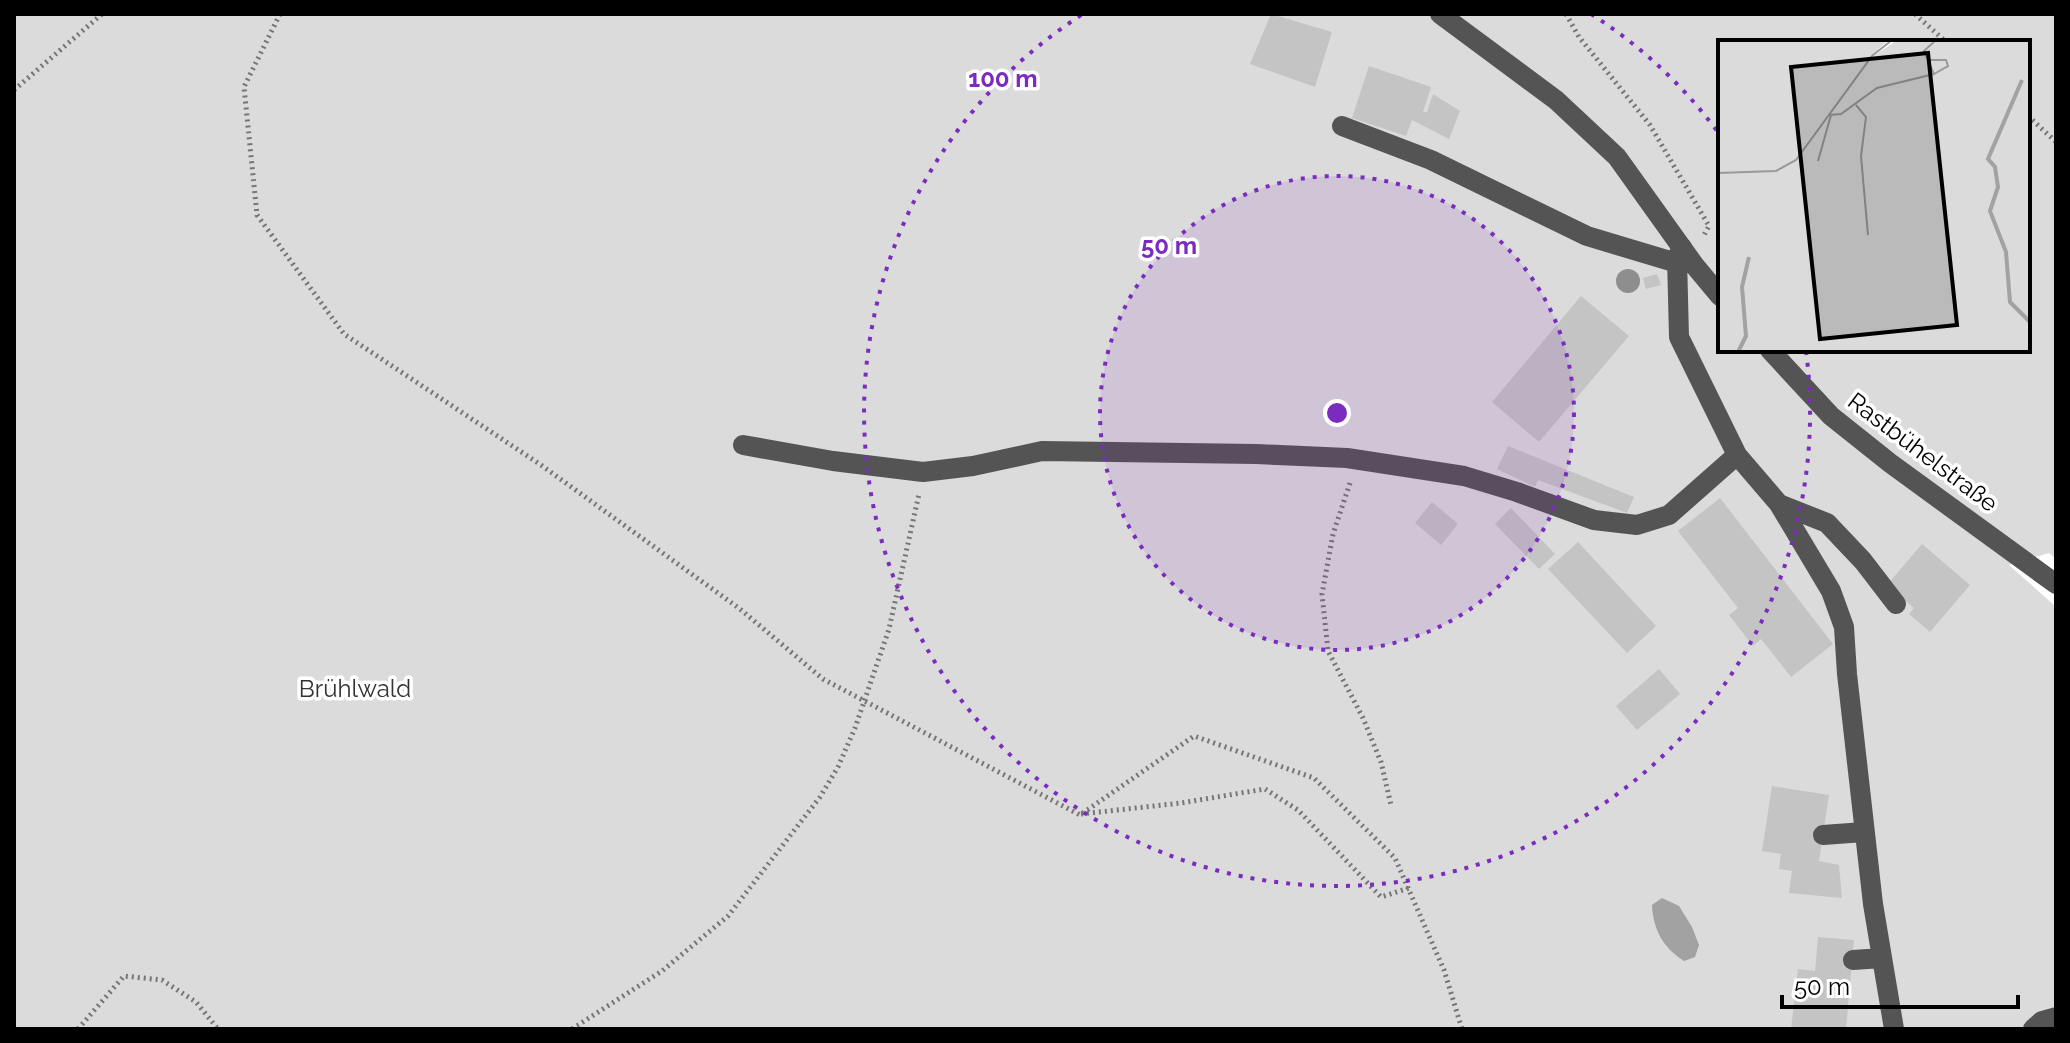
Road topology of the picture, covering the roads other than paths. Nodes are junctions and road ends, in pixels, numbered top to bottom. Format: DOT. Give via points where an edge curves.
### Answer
graph roads {
  1 [pos="1440,14"];
  2 [pos="1342,126"];
  3 [pos="1683,256"];
  4 [pos="1718,294"];
  5 [pos="1772,352"];
  6 [pos="743,445"];
  7 [pos="1737,455"];
  8 [pos="1779,504"];
  9 [pos="2056,584"];
  10 [pos="1896,604"];
  11 [pos="1864,832"];
  12 [pos="1823,835"];
  13 [pos="1882,958"];
  14 [pos="1853,960"];
  15 [pos="2056,1017"];
  16 [pos="1894,1029"];
  17 [pos="2033,1029"];
  1 -- 3 [label="street" via="1556,100 1617,157"];
  2 -- 3 [label="street" via="1431,160 1587,236"];
  3 -- 4 [label="street"];
  3 -- 7 [label="street" via="1679,337"];
  5 -- 9 [label="street, Rastbühelstraße" via="1831,416"];
  6 -- 7 [label="street" via="923,472 1042,451 1358,460 1464,476 1594,520 1637,525 1669,515"];
  7 -- 8 [label="street"];
  8 -- 10 [label="street" via="1827,523"];
  8 -- 11 [label="street" via="1831,591 1844,627"];
  11 -- 12 [label="street"];
  11 -- 13 [label="street"];
  13 -- 14 [label="street"];
  13 -- 16 [label="street"];
  15 -- 17 [label="street"];
}
